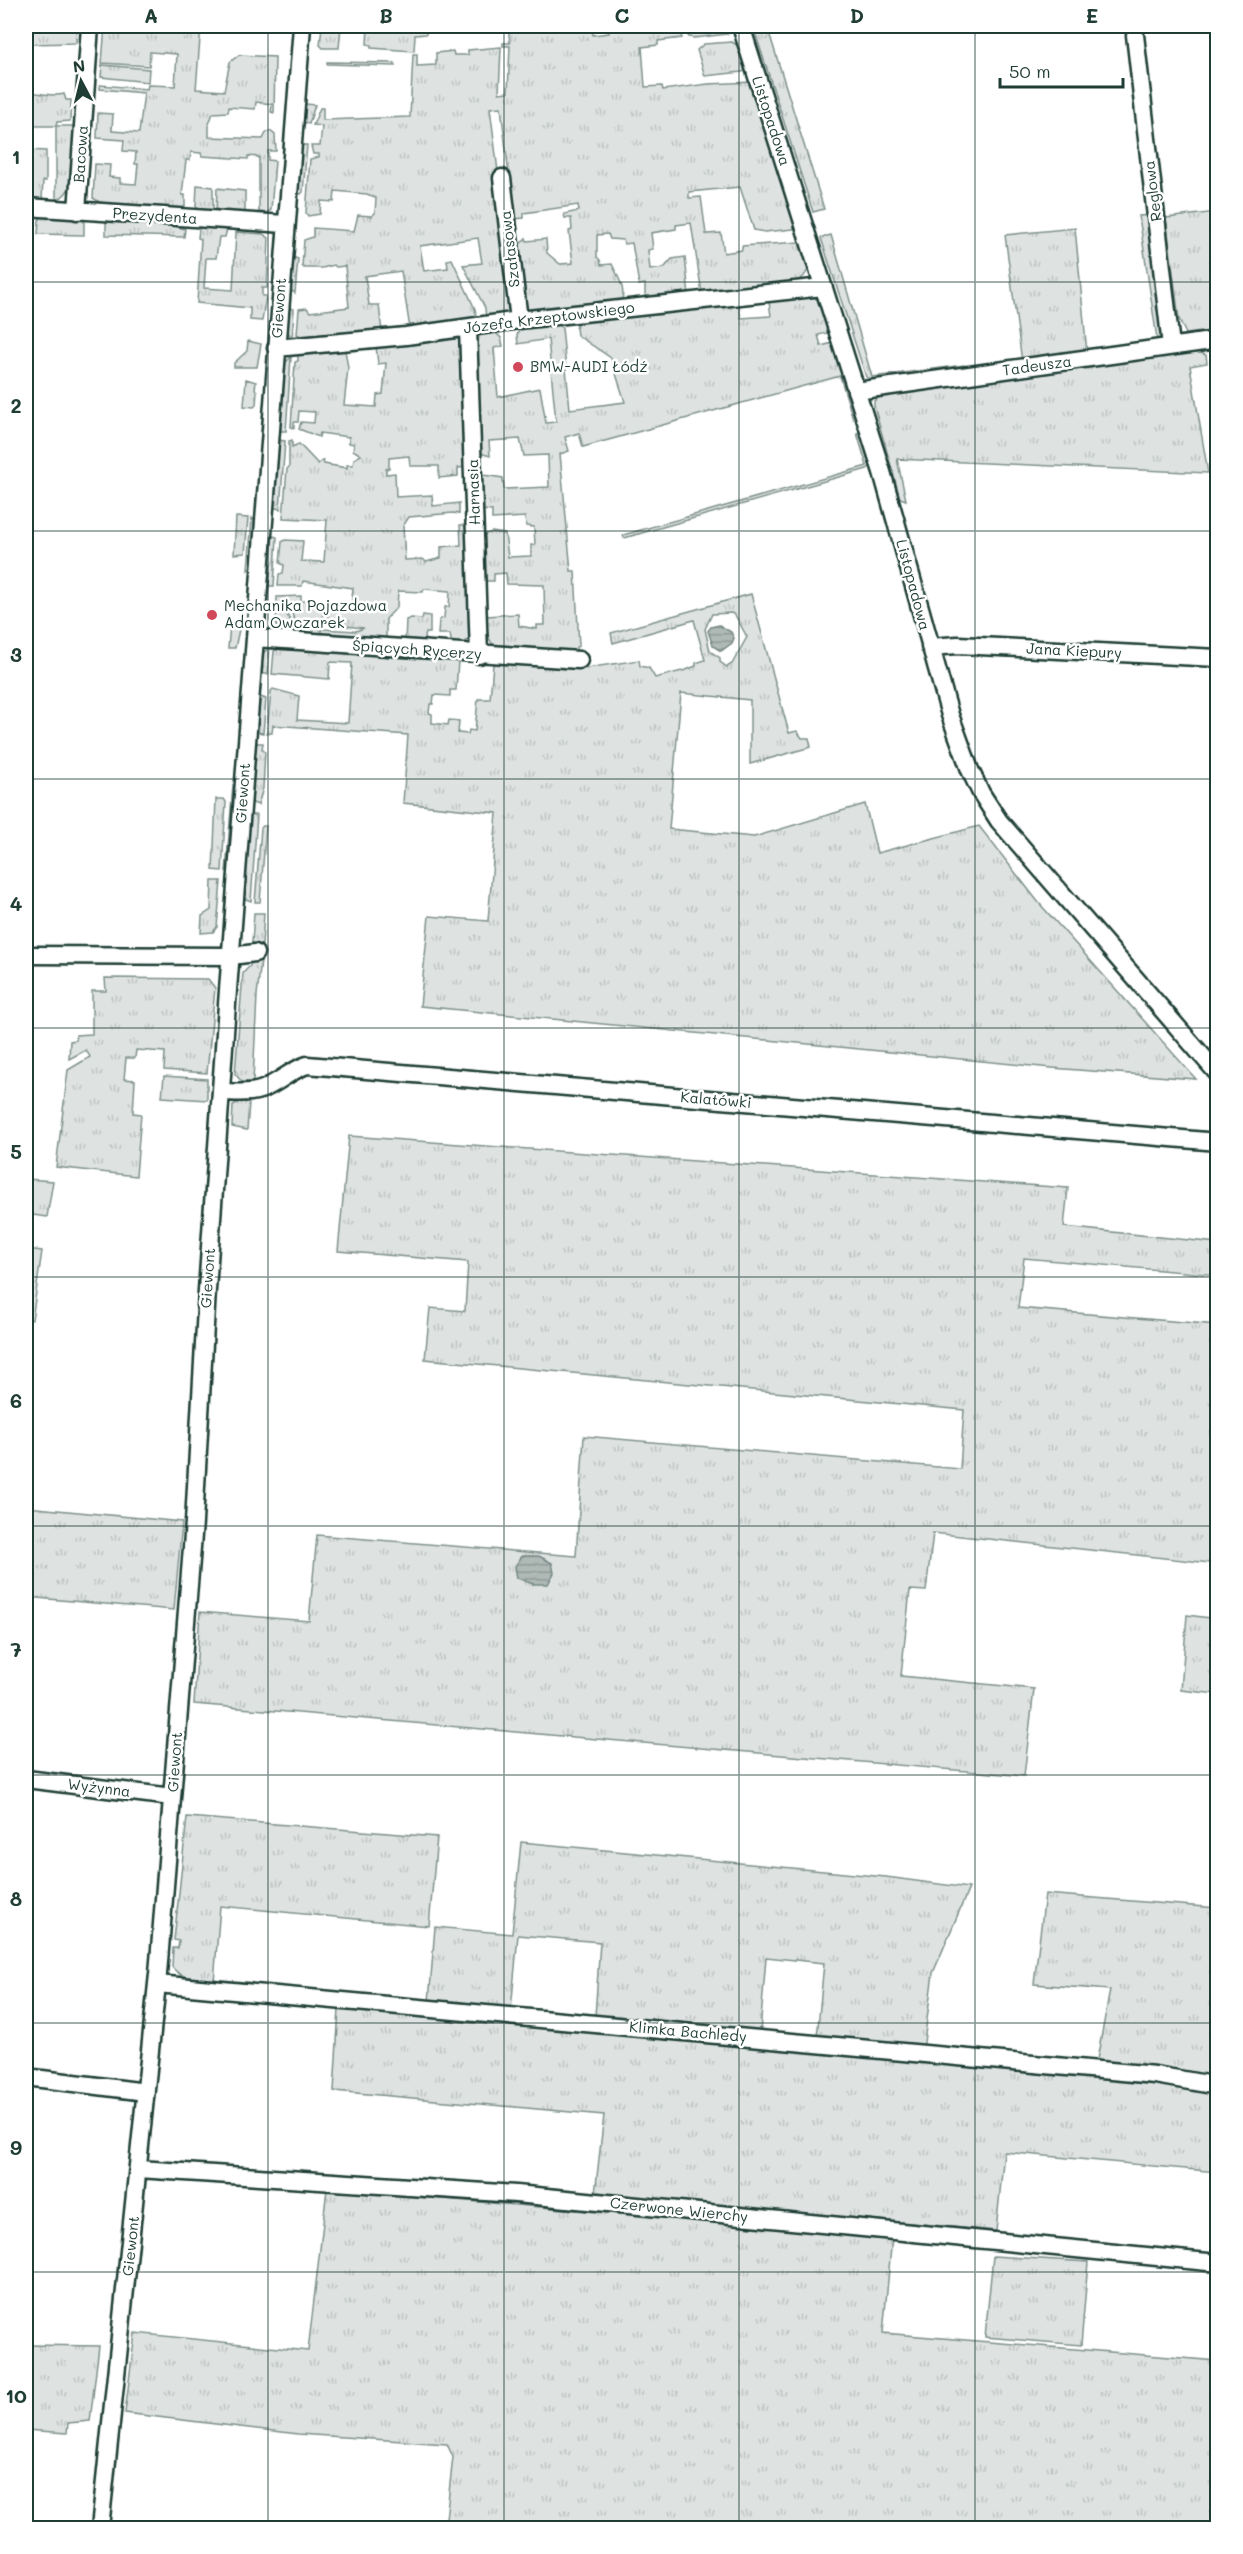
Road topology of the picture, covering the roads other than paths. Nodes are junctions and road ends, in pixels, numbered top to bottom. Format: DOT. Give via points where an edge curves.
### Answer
graph roads {
  1 [pos="90,26"];
  2 [pos="302,26"];
  3 [pos="741,26"];
  4 [pos="1135,35"];
  5 [pos="502,178"];
  6 [pos="26,207"];
  7 [pos="76,211"];
  8 [pos="285,224"];
  9 [pos="823,287"];
  10 [pos="519,320"];
  11 [pos="468,328"];
  12 [pos="1218,340"];
  13 [pos="1172,346"];
  14 [pos="276,348"];
  15 [pos="856,391"];
  16 [pos="255,638"];
  17 [pos="930,646"];
  18 [pos="479,655"];
  19 [pos="1218,658"];
  20 [pos="579,660"];
  21 [pos="255,953"];
  22 [pos="26,955"];
  23 [pos="231,956"];
  24 [pos="1218,1074"];
  25 [pos="221,1092"];
  26 [pos="1218,1142"];
  27 [pos="26,1779"];
  28 [pos="172,1797"];
  29 [pos="157,1984"];
  30 [pos="26,2077"];
  31 [pos="1218,2086"];
  32 [pos="146,2092"];
  33 [pos="139,2169"];
  34 [pos="1218,2263"];
  35 [pos="100,2529"];
  1 -- 7 [label="street, Bacowa"];
  2 -- 8 [label="street, Giewont"];
  3 -- 9 [label="street, Listopadowa"];
  4 -- 13 [label="street, Reglowa"];
  5 -- 10 [label="street, Szałasowa"];
  6 -- 7 [label="street, Prezydenta"];
  7 -- 8 [label="street, Prezydenta"];
  8 -- 14 [label="street, Giewont"];
  9 -- 10 [label="street, Józefa Krzeptowskiego"];
  9 -- 15 [label="street, Listopadowa"];
  10 -- 11 [label="street, Józefa Krzeptowskiego"];
  11 -- 14 [label="street, Józefa Krzeptowskiego"];
  11 -- 18 [label="street, Harnasia"];
  12 -- 13 [label="street, Tadeusza"];
  13 -- 15 [label="street, Tadeusza"];
  14 -- 16 [label="street, Giewont"];
  15 -- 17 [label="street, Listopadowa"];
  16 -- 18 [label="street, Śpiących Rycerzy"];
  16 -- 23 [label="street, Giewont"];
  17 -- 19 [label="street, Jana Kiepury"];
  17 -- 24 [label="street, Listopadowa" via="958,738 990,808"];
  18 -- 20 [label="street, Śpiących Rycerzy"];
  21 -- 23 [label="street"];
  22 -- 23 [label="street"];
  23 -- 25 [label="street, Giewont"];
  25 -- 26 [label="street, Kalatówki" via="257,1091 307,1065"];
  25 -- 28 [label="street, Giewont"];
  27 -- 28 [label="street, Wyżynna"];
  28 -- 29 [label="street, Giewont"];
  29 -- 31 [label="street, Klimka Bachledy" via="1155,2075"];
  29 -- 32 [label="street, Giewont"];
  30 -- 32 [label="street"];
  32 -- 33 [label="street, Giewont"];
  33 -- 34 [label="street, Czerwone Wierchy" via="516,2194"];
  33 -- 35 [label="street, Giewont"];
}
